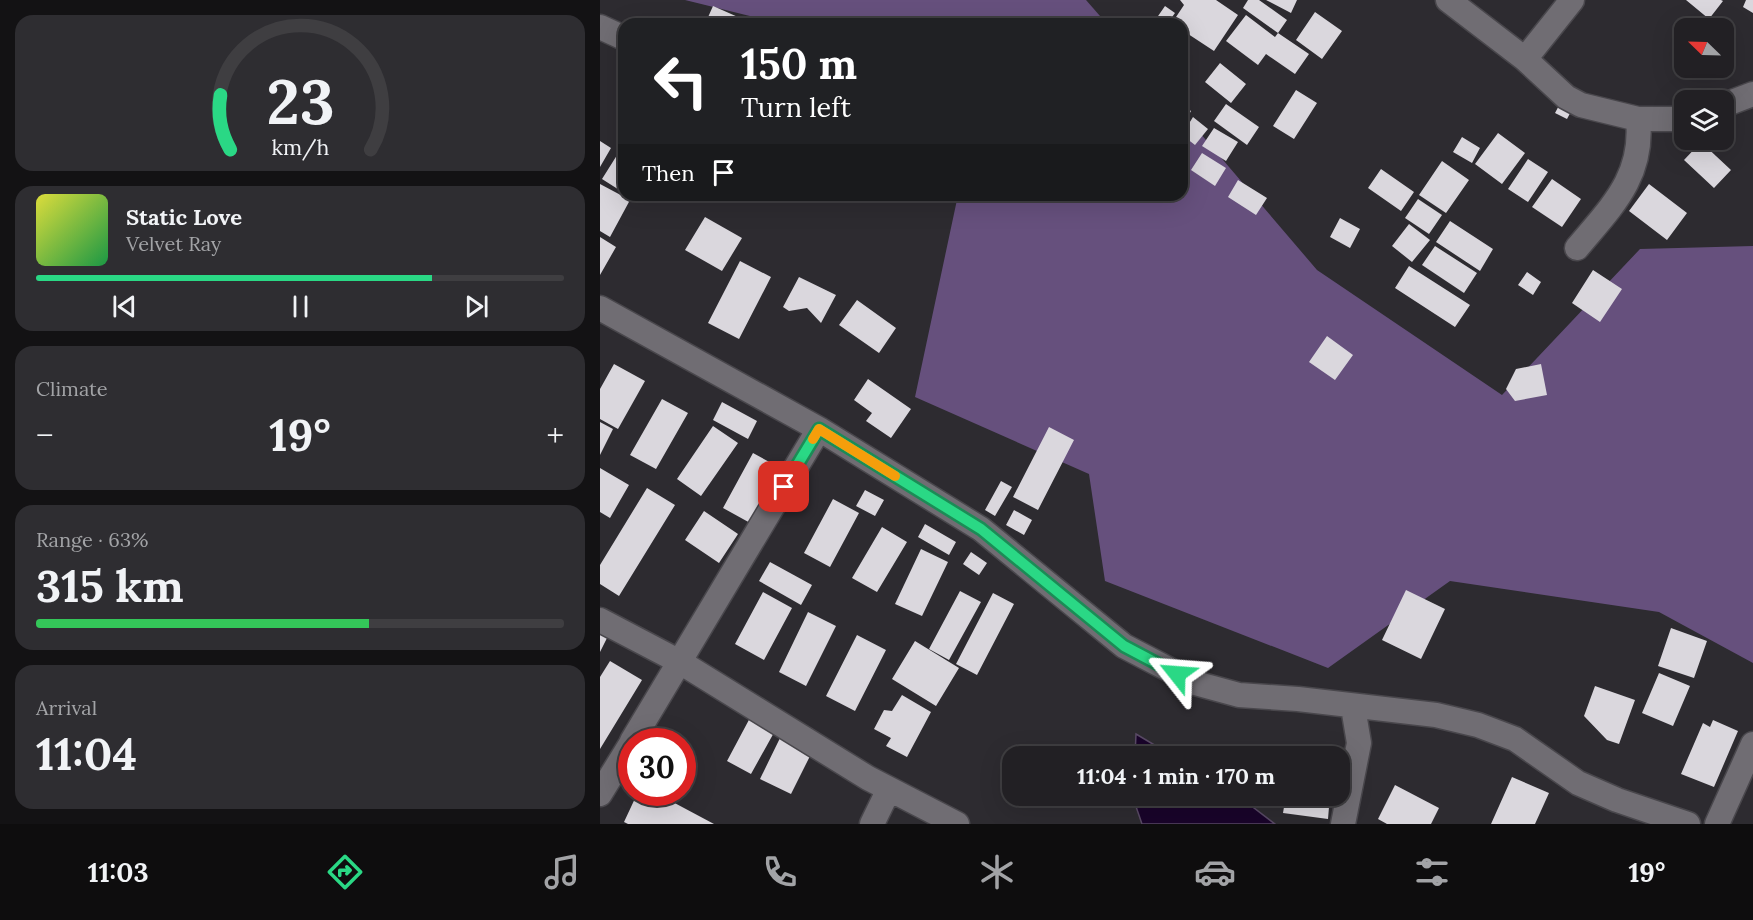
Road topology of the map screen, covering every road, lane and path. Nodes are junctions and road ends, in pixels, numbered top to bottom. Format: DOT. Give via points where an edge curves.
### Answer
graph roads {
  1 [pos="1448,0"];
  2 [pos="1572,0"];
  3 [pos="600,27"];
  4 [pos="618,36"];
  5 [pos="1525,59"];
  6 [pos="1753,94"];
  7 [pos="1734,101"];
  8 [pos="1638,119"];
  9 [pos="1674,119"];
  10 [pos="1577,248"];
  11 [pos="600,308"];
  12 [pos="819,429"];
  13 [pos="600,620"];
  14 [pos="680,662"];
  15 [pos="1353,707"];
  16 [pos="640,728"];
  17 [pos="1753,744"];
  18 [pos="618,765"];
  19 [pos="889,789"];
  20 [pos="600,794"];
  21 [pos="872,824"];
  22 [pos="957,824"];
  23 [pos="1343,824"];
  24 [pos="1688,824"];
  25 [pos="1717,824"];
  1 -- 5 [label="street"];
  2 -- 5 [label="street"];
  3 -- 4 [label="street"];
  5 -- 8 [label="street" via="1566,97 1581,105"];
  6 -- 7 [label="street"];
  8 -- 9 [label="street"];
  8 -- 10 [label="street" via="1638,151 1630,178"];
  11 -- 12 [label="street"];
  12 -- 14 [label="street"];
  12 -- 15 [label="street" via="981,529 1124,646 1195,683 1239,695"];
  13 -- 14 [label="street"];
  14 -- 16 [label="street"];
  14 -- 19 [label="street"];
  15 -- 23 [label="street" via="1359,743"];
  15 -- 24 [label="street" via="1478,725 1515,739 1578,783"];
  17 -- 25 [label="street"];
  18 -- 20 [label="street"];
  19 -- 21 [label="street"];
  19 -- 22 [label="street"];
}
